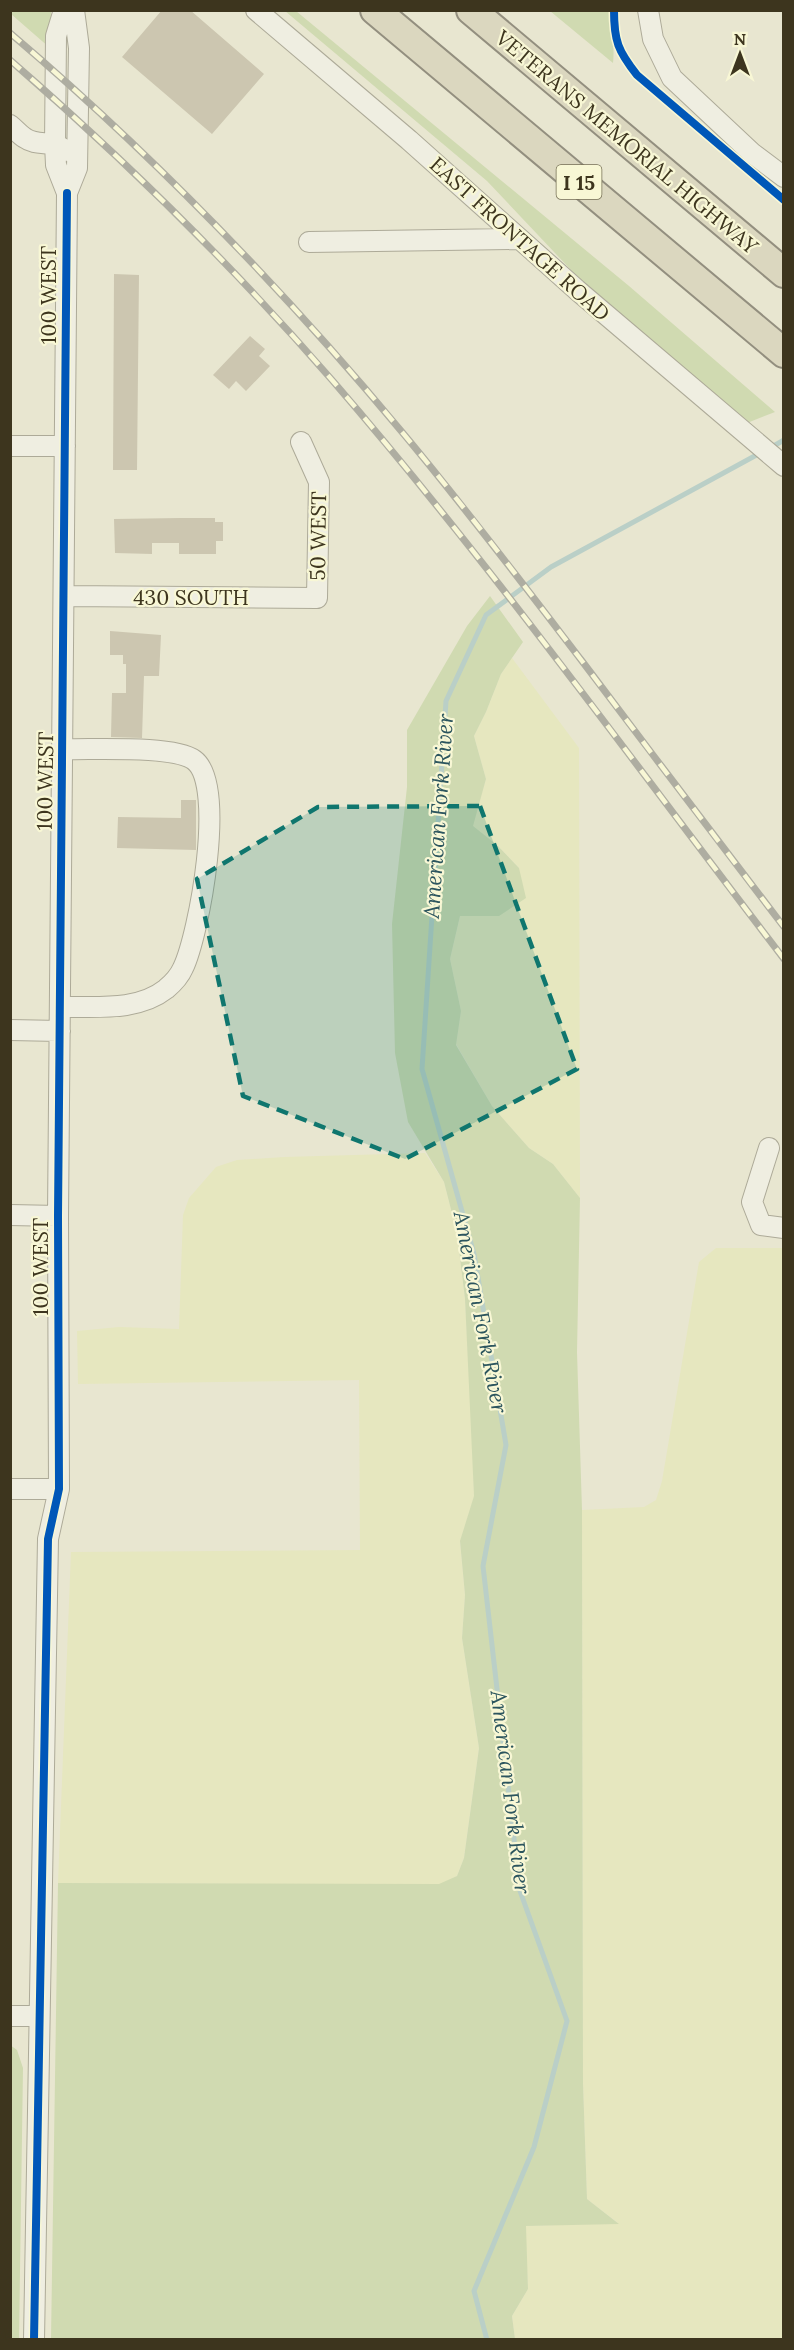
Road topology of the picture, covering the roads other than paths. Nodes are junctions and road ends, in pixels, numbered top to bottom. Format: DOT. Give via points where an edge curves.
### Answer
graph roads {
  1 [pos="64,10"];
  2 [pos="74,10"];
  3 [pos="256,10"];
  4 [pos="375,10"];
  5 [pos="471,10"];
  6 [pos="648,10"];
  7 [pos="10,125"];
  8 [pos="55,144"];
  9 [pos="783,177"];
  10 [pos="70,185"];
  11 [pos="518,239"];
  12 [pos="309,242"];
  13 [pos="783,273"];
  14 [pos="783,353"];
  15 [pos="301,442"];
  16 [pos="10,446"];
  17 [pos="65,446"];
  18 [pos="781,464"];
  19 [pos="65,596"];
  20 [pos="317,598"];
  21 [pos="63,749"];
  22 [pos="60,1007"];
  23 [pos="10,1030"];
  24 [pos="60,1031"];
  25 [pos="769,1148"];
  26 [pos="10,1215"];
  27 [pos="58,1216"];
  28 [pos="783,1228"];
  29 [pos="10,1489"];
  30 [pos="59,1489"];
  31 [pos="10,2016"];
  32 [pos="39,2016"];
  33 [pos="34,2340"];
  1 -- 8 [label="street, 100 WEST" via="56,36"];
  2 -- 10 [label="street, 100 WEST" via="79,48 77,168"];
  3 -- 11 [label="street, EAST FRONTAGE ROAD"];
  4 -- 14 [label="highway, I 15"];
  5 -- 13 [label="highway, VETERANS MEMORIAL HIGHWAY"];
  6 -- 9 [label="street" via="653,39 672,78"];
  7 -- 8 [label="street" via="25,139"];
  8 -- 10 [label="street, 100 WEST" via="56,165"];
  10 -- 17 [label="street, 100 WEST"];
  11 -- 12 [label="street"];
  11 -- 18 [label="street, EAST FRONTAGE ROAD"];
  15 -- 20 [label="street, 50 WEST" via="319,482"];
  16 -- 17 [label="street"];
  17 -- 19 [label="street, 100 WEST"];
  19 -- 20 [label="street, 430 SOUTH"];
  19 -- 21 [label="street, 100 WEST"];
  21 -- 22 [label="street, 100 WEST"];
  21 -- 22 [label="street" via="164,751 195,760 204,774 208,793 208,850 193,941 182,970 167,988 144,1002"];
  22 -- 24 [label="street, 100 WEST"];
  23 -- 24 [label="street"];
  24 -- 27 [label="street, 100 WEST"];
  25 -- 28 [label="street" via="752,1202 761,1225"];
  26 -- 27 [label="street"];
  27 -- 30 [label="street, 100 WEST"];
  29 -- 30 [label="street"];
  30 -- 32 [label="street, 100 WEST" via="48,1539"];
  31 -- 32 [label="street"];
  32 -- 33 [label="street, 100 WEST"];
}
